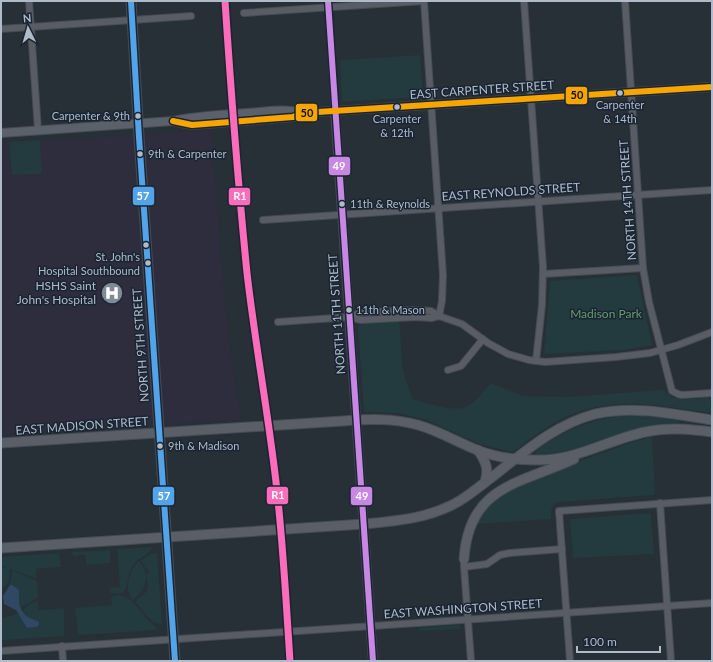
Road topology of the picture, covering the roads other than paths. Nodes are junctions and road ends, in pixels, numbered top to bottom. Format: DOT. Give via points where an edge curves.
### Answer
graph roads {
  1 [pos="29,1"];
  2 [pos="131,1"];
  3 [pos="328,1"];
  4 [pos="424,1"];
  5 [pos="524,1"];
  6 [pos="625,1"];
  7 [pos="328,8"];
  8 [pos="244,13"];
  9 [pos="191,16"];
  10 [pos="133,21"];
  11 [pos="31,27"];
  12 [pos="1,29"];
  13 [pos="712,87"];
  14 [pos="631,92"];
  15 [pos="530,98"];
  16 [pos="431,105"];
  17 [pos="335,111"];
  18 [pos="138,124"];
  19 [pos="38,130"];
  20 [pos="1,133"];
  21 [pos="712,190"];
  22 [pos="638,195"];
  23 [pos="538,202"];
  24 [pos="439,208"];
  25 [pos="342,214"];
  26 [pos="263,220"];
  27 [pos="643,268"];
  28 [pos="543,274"];
  29 [pos="439,316"];
  30 [pos="349,317"];
  31 [pos="278,322"];
  32 [pos="712,332"];
  33 [pos="483,339"];
  34 [pos="661,351"];
  35 [pos="536,361"];
  36 [pos="448,370"];
  37 [pos="712,393"];
  38 [pos="356,420"];
  39 [pos="712,420"];
  40 [pos="160,432"];
  41 [pos="712,432"];
  42 [pos="1,443"];
  43 [pos="605,445"];
  44 [pos="478,450"];
  45 [pos="516,459"];
  46 [pos="485,482"];
  47 [pos="712,500"];
  48 [pos="660,504"];
  49 [pos="364,524"];
  50 [pos="166,536"];
  51 [pos="1,548"];
  52 [pos="562,549"];
  53 [pos="464,563"];
  54 [pos="712,603"];
  55 [pos="667,606"];
  56 [pos="567,612"];
  57 [pos="468,620"];
  58 [pos="370,626"];
  59 [pos="174,639"];
  60 [pos="62,646"];
  61 [pos="1,650"];
  62 [pos="63,661"];
  63 [pos="175,661"];
  64 [pos="373,661"];
  65 [pos="471,661"];
  66 [pos="570,661"];
  67 [pos="671,661"];
  1 -- 11 [label="street"];
  2 -- 10 [label="main road, NORTH 9TH STREET"];
  3 -- 7 [label="street, NORTH 11TH STREET"];
  4 -- 7 [label="street"];
  4 -- 16 [label="street"];
  5 -- 15 [label="street"];
  6 -- 14 [label="street, NORTH 14TH STREET"];
  7 -- 8 [label="street"];
  7 -- 17 [label="street, NORTH 11TH STREET"];
  9 -- 10 [label="street"];
  10 -- 11 [label="street"];
  10 -- 18 [label="main road, NORTH 9TH STREET"];
  11 -- 12 [label="street"];
  11 -- 19 [label="street"];
  13 -- 14 [label="street, EAST CARPENTER STREET"];
  14 -- 15 [label="street, EAST CARPENTER STREET"];
  14 -- 22 [label="street, NORTH 14TH STREET"];
  15 -- 16 [label="street, EAST CARPENTER STREET"];
  15 -- 23 [label="street"];
  16 -- 17 [label="street, EAST CARPENTER STREET"];
  16 -- 24 [label="street"];
  17 -- 18 [label="street, EAST CARPENTER STREET" via="192,126 173,121"];
  17 -- 25 [label="street, NORTH 11TH STREET"];
  18 -- 19 [label="street, EAST CARPENTER STREET"];
  18 -- 40 [label="main road, NORTH 9TH STREET"];
  19 -- 20 [label="street, EAST CARPENTER STREET"];
  21 -- 22 [label="street, EAST REYNOLDS STREET"];
  22 -- 23 [label="street, EAST REYNOLDS STREET"];
  22 -- 27 [label="street, NORTH 14TH STREET"];
  23 -- 24 [label="street, EAST REYNOLDS STREET"];
  23 -- 28 [label="street"];
  24 -- 25 [label="street, EAST REYNOLDS STREET"];
  24 -- 29 [label="street" via="443,275"];
  25 -- 26 [label="street, EAST REYNOLDS STREET"];
  25 -- 30 [label="street, NORTH 11TH STREET"];
  27 -- 28 [label="street"];
  27 -- 34 [label="street, NORTH 14TH STREET"];
  28 -- 35 [label="street"];
  29 -- 30 [label="street" via="361,320"];
  29 -- 33 [label="street" via="462,324"];
  30 -- 31 [label="street"];
  30 -- 38 [label="street, NORTH 11TH STREET"];
  32 -- 34 [label="street"];
  33 -- 35 [label="street" via="508,354"];
  33 -- 36 [label="street" via="461,366"];
  34 -- 35 [label="street" via="616,357"];
  34 -- 37 [label="street, NORTH 14TH STREET" via="670,388 675,393"];
  38 -- 40 [label="main road, EAST MADISON STREET"];
  38 -- 44 [label="main road, EAST MADISON STREET" via="412,423"];
  38 -- 49 [label="street, NORTH 11TH STREET"];
  39 -- 45 [label="main road" via="646,410 607,412 584,417 560,428"];
  40 -- 42 [label="main road, EAST MADISON STREET"];
  40 -- 50 [label="main road, NORTH 9TH STREET"];
  41 -- 43 [label="main road" via="658,430"];
  43 -- 45 [label="main road, EAST MADISON STREET" via="564,458"];
  43 -- 53 [label="main road" via="561,466 512,484 490,498 476,515 469,529"];
  44 -- 45 [label="main road, EAST MADISON STREET"];
  44 -- 46 [label="main road" via="487,467"];
  45 -- 46 [label="main road"];
  46 -- 49 [label="main road" via="453,505 428,515"];
  47 -- 48 [label="street"];
  48 -- 52 [label="street" via="560,511"];
  48 -- 55 [label="street"];
  49 -- 50 [label="main road"];
  49 -- 58 [label="street, NORTH 11TH STREET"];
  50 -- 51 [label="main road"];
  50 -- 59 [label="main road, NORTH 9TH STREET"];
  52 -- 53 [label="street" via="510,553 500,555 487,564"];
  52 -- 56 [label="street"];
  53 -- 57 [label="street"];
  54 -- 55 [label="street, EAST WASHINGTON STREET"];
  55 -- 56 [label="street, EAST WASHINGTON STREET"];
  55 -- 67 [label="street"];
  56 -- 57 [label="street, EAST WASHINGTON STREET"];
  56 -- 66 [label="street"];
  57 -- 58 [label="street, EAST WASHINGTON STREET"];
  57 -- 65 [label="street"];
  58 -- 59 [label="street, EAST WASHINGTON STREET"];
  58 -- 64 [label="street, NORTH 11TH STREET"];
  59 -- 60 [label="street, EAST WASHINGTON STREET"];
  59 -- 63 [label="main road, NORTH 9TH STREET"];
  60 -- 61 [label="street, EAST WASHINGTON STREET"];
  60 -- 62 [label="street"];
}
